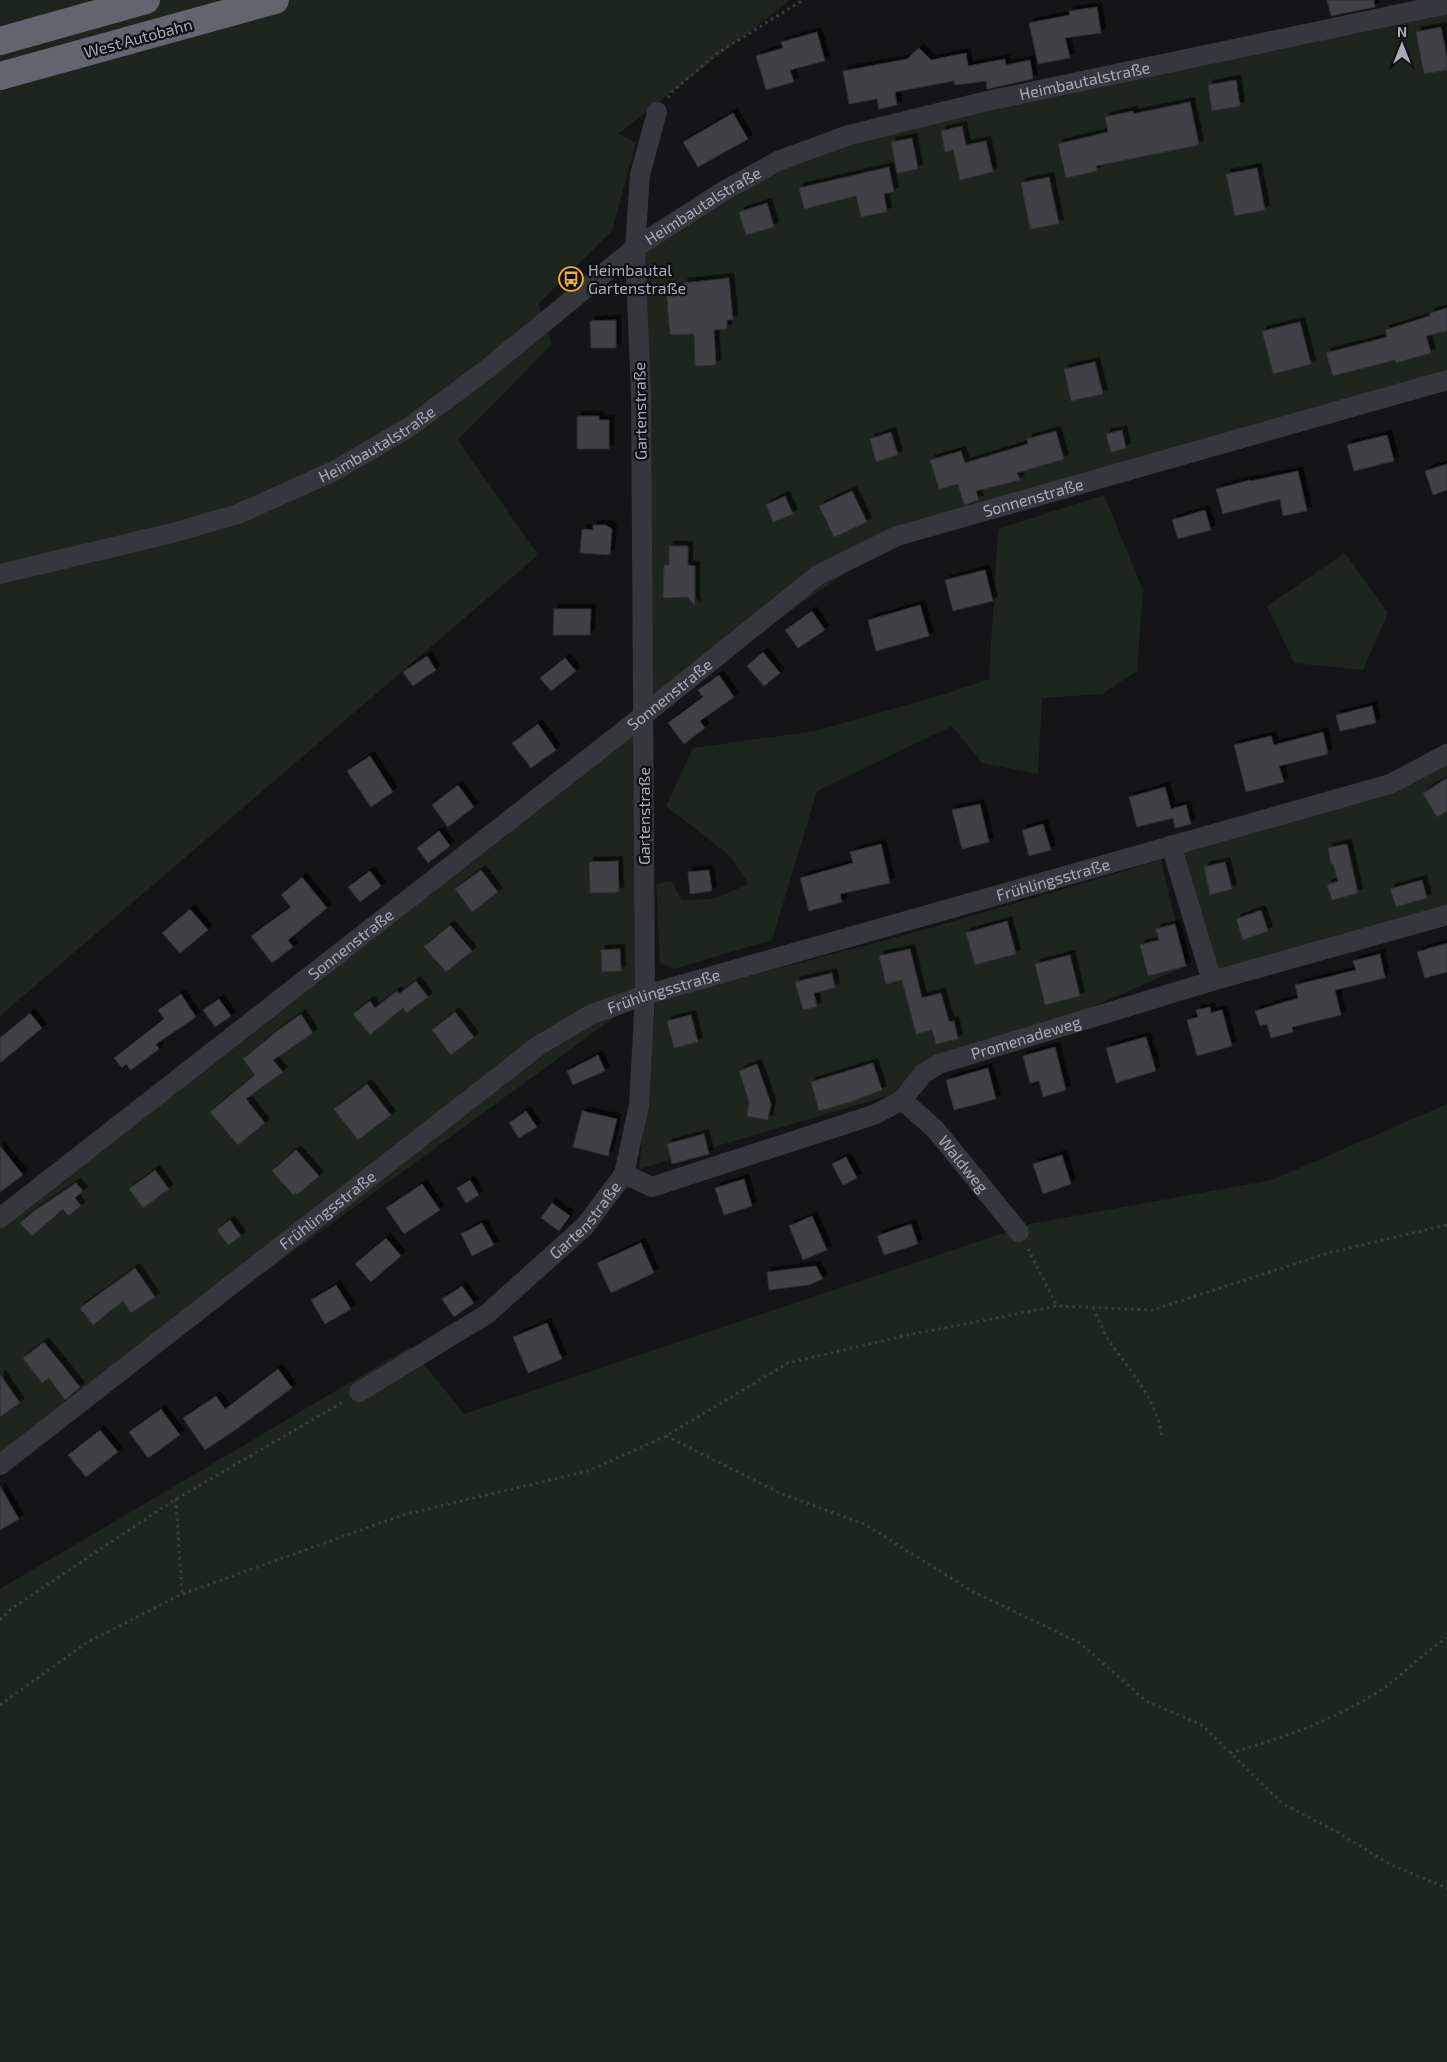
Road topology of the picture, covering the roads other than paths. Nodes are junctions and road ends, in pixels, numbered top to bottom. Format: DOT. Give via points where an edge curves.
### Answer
graph roads {
  1 [pos="146,0"];
  2 [pos="276,0"];
  3 [pos="1447,4"];
  4 [pos="0,41"];
  5 [pos="0,76"];
  6 [pos="657,112"];
  7 [pos="635,248"];
  8 [pos="1447,380"];
  9 [pos="0,574"];
  10 [pos="644,715"];
  11 [pos="1447,754"];
  12 [pos="1170,845"];
  13 [pos="1447,915"];
  14 [pos="1212,981"];
  15 [pos="644,995"];
  16 [pos="902,1100"];
  17 [pos="624,1174"];
  18 [pos="0,1218"];
  19 [pos="1019,1232"];
  20 [pos="359,1392"];
  21 [pos="0,1465"];
  1 -- 4 [label="highway"];
  2 -- 5 [label="highway, West Autobahn"];
  3 -- 7 [label="street, Heimbautalstraße" via="983,102 849,135 778,161 722,192"];
  6 -- 7 [label="street, Gartenstraße" via="640,175"];
  7 -- 9 [label="street, Heimbautalstraße" via="487,369 408,428 334,471 238,514"];
  7 -- 10 [label="street, Gartenstraße" via="641,394"];
  8 -- 10 [label="street, Sonnenstraße" via="898,536 818,575"];
  10 -- 15 [label="street, Gartenstraße"];
  10 -- 18 [label="street, Sonnenstraße"];
  11 -- 12 [label="street, Frühlingsstraße" via="1390,784"];
  12 -- 14 [label="street"];
  12 -- 15 [label="street, Frühlingsstraße"];
  13 -- 14 [label="street, Promenadeweg"];
  14 -- 16 [label="street, Promenadeweg" via="939,1064 923,1074"];
  15 -- 17 [label="street, Gartenstraße" via="639,1105"];
  15 -- 21 [label="street, Frühlingsstraße" via="590,1015 538,1046"];
  16 -- 17 [label="street, Promenadeweg" via="876,1114 652,1187"];
  16 -- 19 [label="street, Waldweg" via="935,1129"];
  17 -- 20 [label="street, Gartenstraße" via="585,1226 487,1314"];
}
